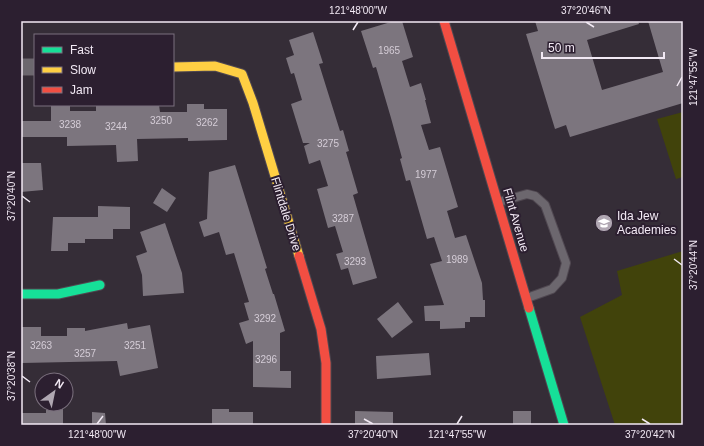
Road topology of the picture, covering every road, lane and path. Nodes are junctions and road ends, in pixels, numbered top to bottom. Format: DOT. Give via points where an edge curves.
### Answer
graph roads {
  1 [pos="444,21"];
  2 [pos="21,67"];
  3 [pos="34,67"];
  4 [pos="174,67"];
  5 [pos="498,202"];
  6 [pos="100,285"];
  7 [pos="21,294"];
  8 [pos="526,298"];
  9 [pos="326,425"];
  10 [pos="564,425"];
  1 -- 5 [label="street, Flint Avenue"];
  2 -- 3 [label="street"];
  4 -- 9 [label="street, Flintdale Drive" via="215,66 242,74 321,329 326,363"];
  5 -- 8 [label="street, Flint Avenue"];
  5 -- 8 [label="lane" via="527,194 535,196 545,205 566,263 562,278 552,288"];
  6 -- 7 [label="street" via="58,294"];
  8 -- 10 [label="street, Flint Avenue"];
}
